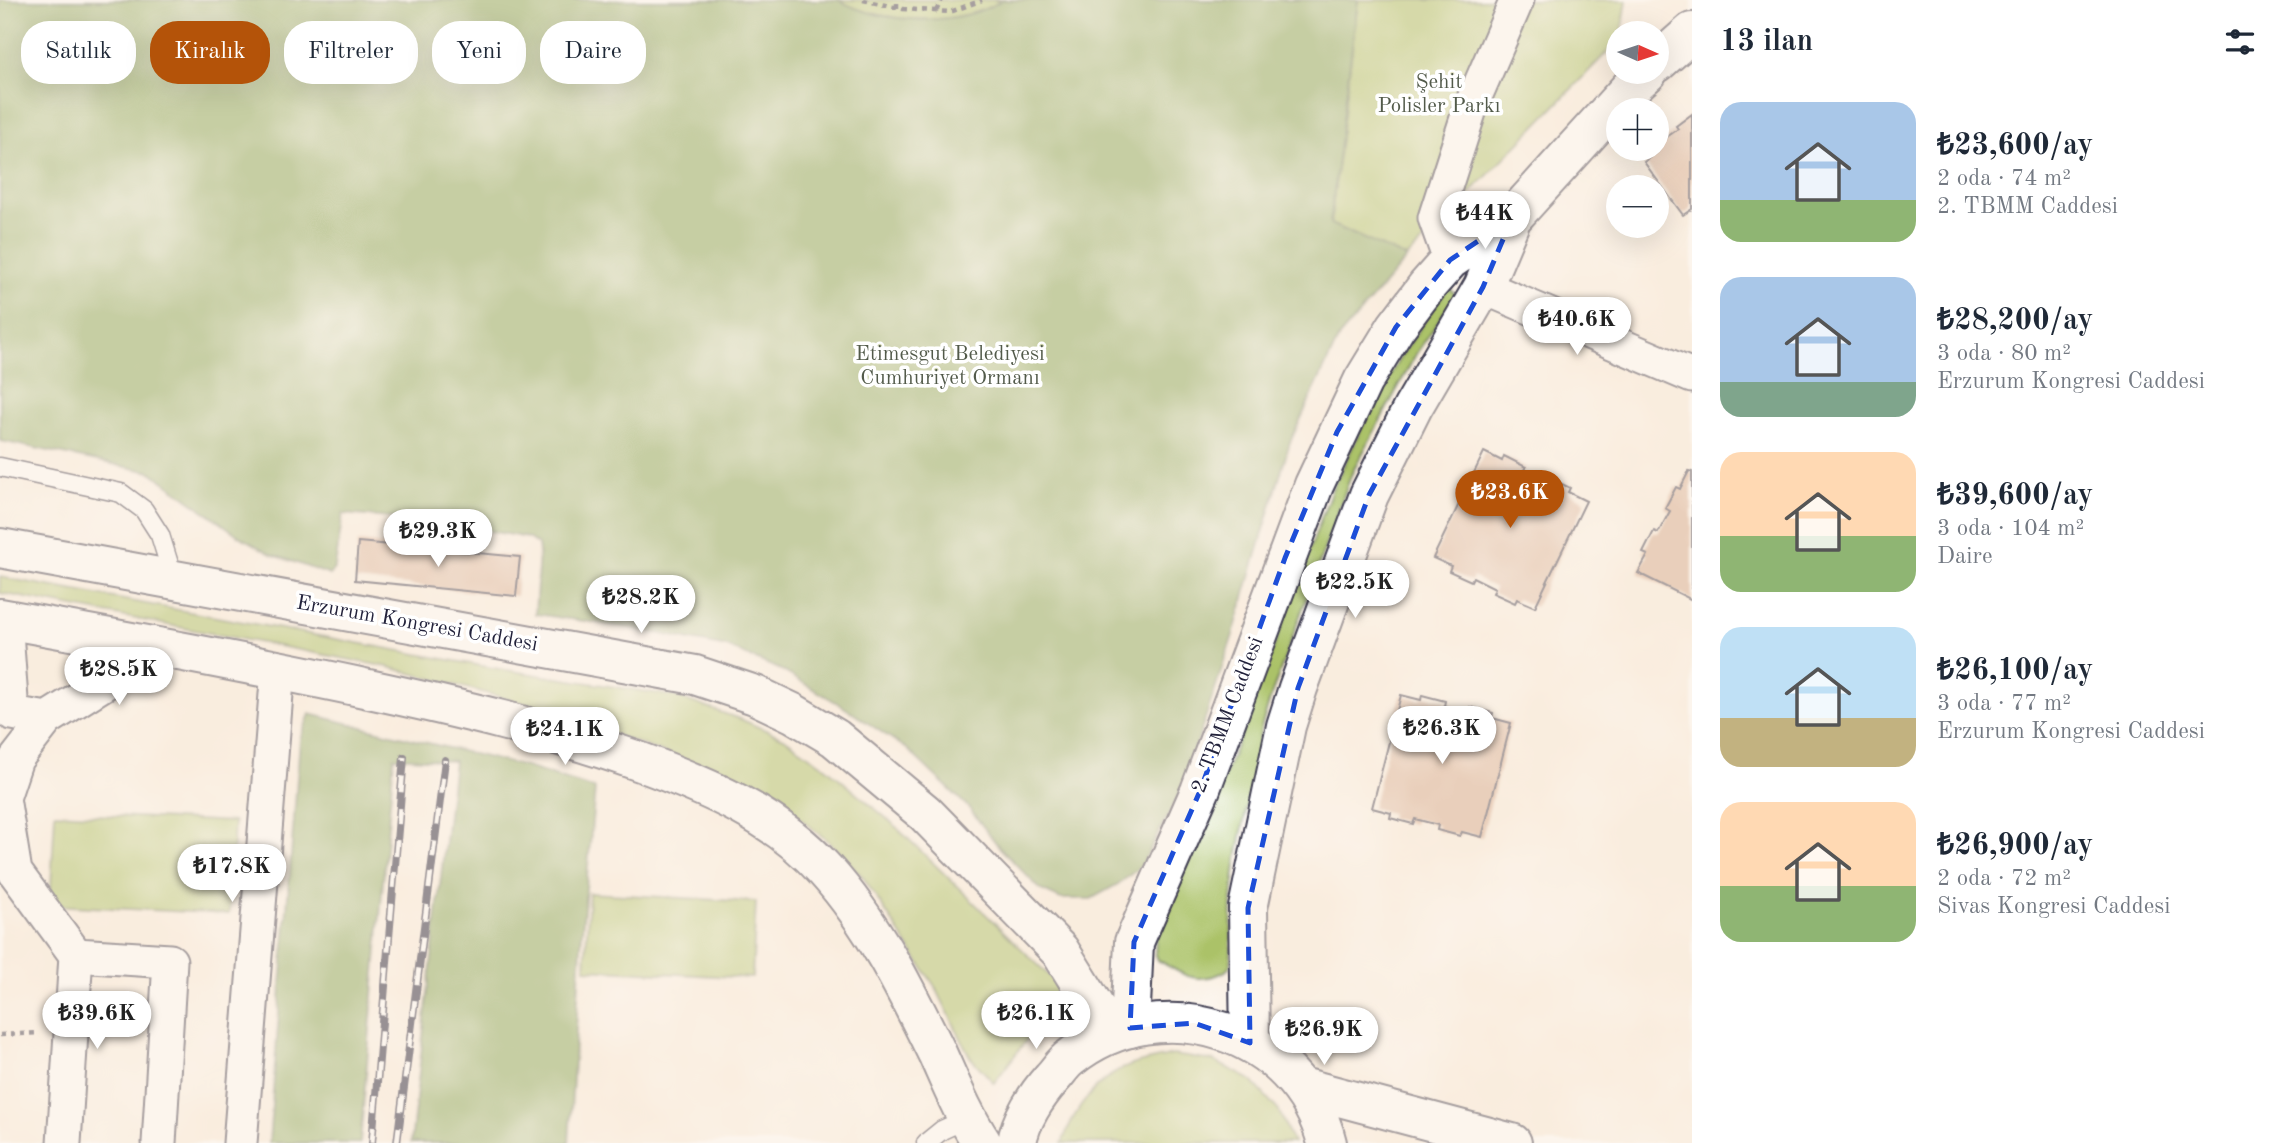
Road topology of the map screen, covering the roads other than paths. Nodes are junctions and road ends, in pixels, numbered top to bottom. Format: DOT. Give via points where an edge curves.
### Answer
graph roads {
  1 [pos="1517,0"];
  2 [pos="1692,32"];
  3 [pos="1670,51"];
  4 [pos="1636,84"];
  5 [pos="1512,218"];
  6 [pos="1450,260"];
  7 [pos="1483,287"];
  8 [pos="1692,376"];
  9 [pos="0,467"];
  10 [pos="0,548"];
  11 [pos="174,580"];
  12 [pos="3,619"];
  13 [pos="160,648"];
  14 [pos="278,669"];
  15 [pos="47,719"];
  16 [pos="76,956"];
  17 [pos="1121,1031"];
  18 [pos="1250,1044"];
  19 [pos="1302,1087"];
  20 [pos="974,1131"];
  21 [pos="64,1143"];
  22 [pos="159,1143"];
  23 [pos="240,1143"];
  24 [pos="926,1143"];
  25 [pos="1017,1143"];
  26 [pos="1327,1143"];
  27 [pos="1513,1143"];
  1 -- 6 [label="street" via="1471,106 1435,218"];
  2 -- 3 [label="main road"];
  4 -- 5 [label="main road, 2. TBMM Caddesi"];
  5 -- 6 [label="main road, 2. TBMM Caddesi"];
  5 -- 7 [label="main road, 2. TBMM Caddesi"];
  6 -- 7 [label="main road"];
  6 -- 17 [label="main road, 2. TBMM Caddesi" via="1396,327 1363,381 1314,485 1200,791 1134,942"];
  7 -- 8 [label="street"];
  7 -- 18 [label="main road, 2. TBMM Caddesi" via="1413,407 1369,495 1286,726 1248,908"];
  9 -- 11 [label="lane" via="121,493 144,510 160,535"];
  10 -- 11 [label="main road, Erzurum Kongresi Caddesi"];
  11 -- 17 [label="main road, Erzurum Kongresi Caddesi" via="695,676 793,713 835,738 925,813 1060,951"];
  12 -- 13 [label="main road"];
  12 -- 15 [label="street" via="12,713"];
  13 -- 14 [label="main road"];
  13 -- 15 [label="street"];
  14 -- 20 [label="main road" via="471,711 585,742 695,782 764,819 823,867 858,908 889,959"];
  14 -- 23 [label="street"];
  15 -- 16 [label="street" via="16,759 3,798 15,872"];
  16 -- 21 [label="street"];
  16 -- 22 [label="street" via="170,961"];
  17 -- 18 [label="main road" via="1152,1023 1194,1023 1235,1034"];
  17 -- 25 [label="main road" via="1070,1058 1038,1094"];
  18 -- 19 [label="main road" via="1271,1056"];
  19 -- 26 [label="main road" via="1322,1123"];
  19 -- 27 [label="main road"];
  20 -- 24 [label="lane" via="942,1130"];
}
